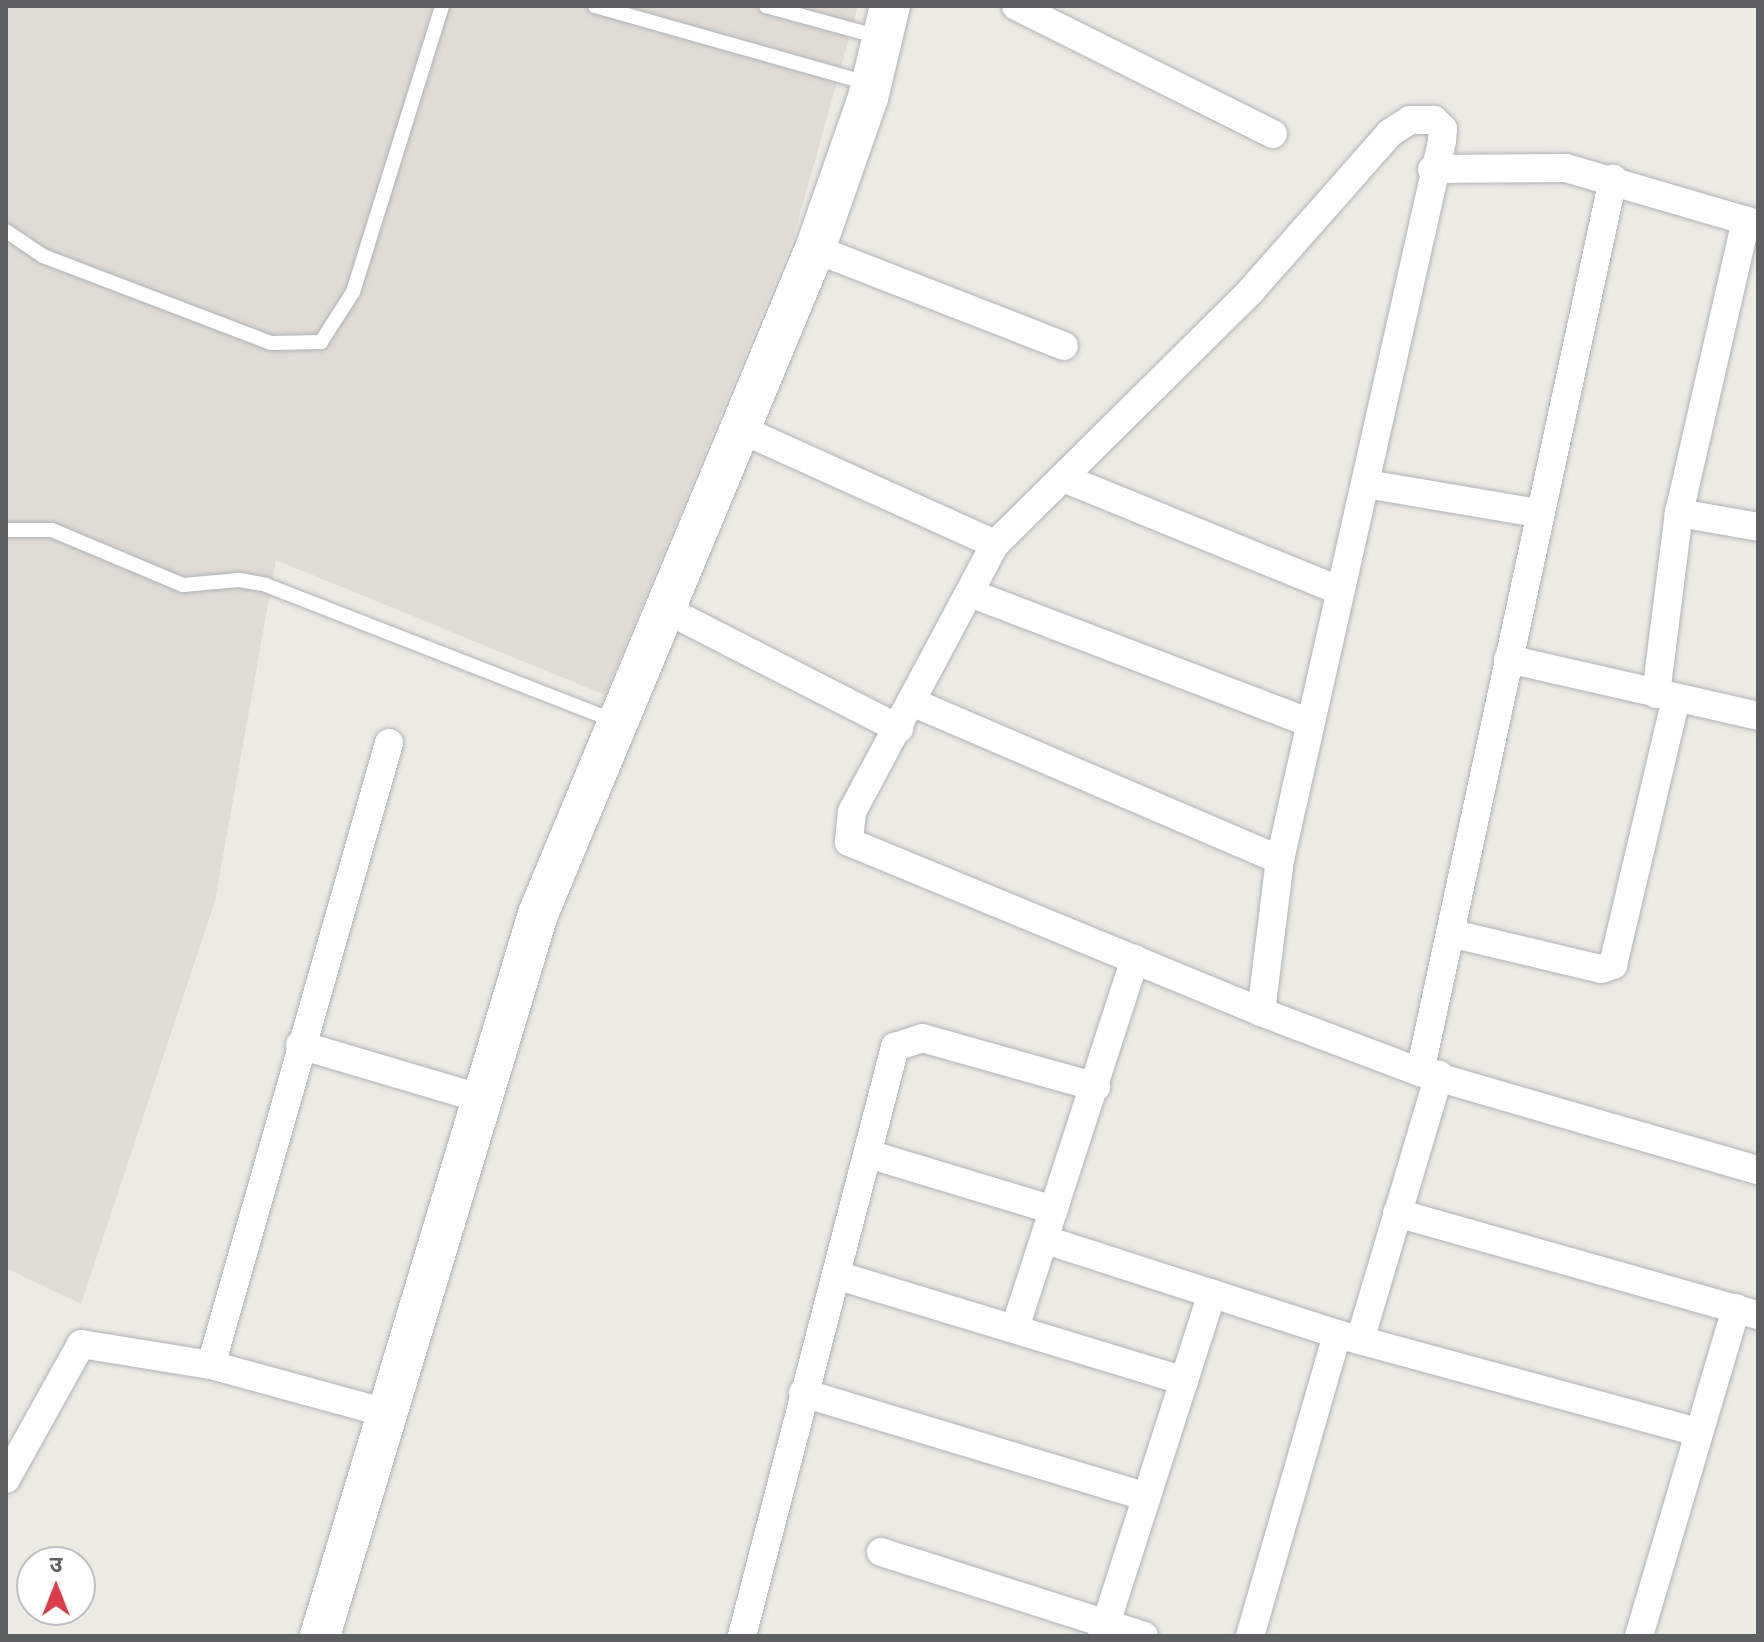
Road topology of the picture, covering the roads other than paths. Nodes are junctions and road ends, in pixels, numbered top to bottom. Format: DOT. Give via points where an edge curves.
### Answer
graph roads {
  1 [pos="442,6"];
  2 [pos="595,6"];
  3 [pos="766,6"];
  4 [pos="1016,6"];
  5 [pos="888,22"];
  6 [pos="872,85"];
  7 [pos="1273,134"];
  8 [pos="1432,169"];
  9 [pos="1613,179"];
  10 [pos="1752,222"];
  11 [pos="6,231"];
  12 [pos="815,249"];
  13 [pos="1064,346"];
  14 [pos="740,429"];
  15 [pos="1066,479"];
  16 [pos="1366,484"];
  17 [pos="1538,513"];
  18 [pos="1679,513"];
  19 [pos="1758,527"];
  20 [pos="6,530"];
  21 [pos="995,544"];
  22 [pos="1338,590"];
  23 [pos="970,593"];
  24 [pos="665,609"];
  25 [pos="1508,659"];
  26 [pos="1666,696"];
  27 [pos="914,703"];
  28 [pos="1758,716"];
  29 [pos="618,722"];
  30 [pos="1310,723"];
  31 [pos="899,729"];
  32 [pos="389,743"];
  33 [pos="1280,860"];
  34 [pos="1454,934"];
  35 [pos="1135,959"];
  36 [pos="1261,1012"];
  37 [pos="300,1045"];
  38 [pos="1430,1074"];
  39 [pos="1096,1087"];
  40 [pos="482,1099"];
  41 [pos="868,1154"];
  42 [pos="1758,1170"];
  43 [pos="1054,1210"];
  44 [pos="1397,1213"];
  45 [pos="1046,1240"];
  46 [pos="836,1275"];
  47 [pos="1212,1293"];
  48 [pos="1747,1312"];
  49 [pos="1015,1328"];
  50 [pos="1348,1337"];
  51 [pos="211,1365"];
  52 [pos="1184,1381"];
  53 [pos="803,1393"];
  54 [pos="387,1413"];
  55 [pos="1695,1431"];
  56 [pos="6,1479"];
  57 [pos="1147,1497"];
  58 [pos="881,1552"];
  59 [pos="1104,1629"];
  60 [pos="1254,1635"];
  61 [pos="320,1636"];
  62 [pos="742,1636"];
  63 [pos="1144,1636"];
  64 [pos="1639,1636"];
  1 -- 11 [label="lane" via="353,292 321,342 271,343 43,256"];
  2 -- 6 [label="lane"];
  3 -- 5 [label="lane"];
  4 -- 7 [label="street"];
  5 -- 6 [label="street"];
  6 -- 12 [label="street"];
  8 -- 9 [label="street" via="1548,166"];
  8 -- 15 [label="street" via="1443,129 1434,120 1410,120 1390,133 1250,292"];
  8 -- 16 [label="street"];
  9 -- 10 [label="street"];
  9 -- 17 [label="street"];
  10 -- 18 [label="street"];
  12 -- 13 [label="street"];
  12 -- 14 [label="street"];
  14 -- 21 [label="street"];
  14 -- 24 [label="street"];
  15 -- 21 [label="street"];
  15 -- 22 [label="street"];
  16 -- 17 [label="street"];
  16 -- 22 [label="street"];
  17 -- 25 [label="street"];
  18 -- 19 [label="street"];
  18 -- 26 [label="street"];
  20 -- 29 [label="lane" via="52,530 183,585 239,580 266,585"];
  21 -- 23 [label="street"];
  22 -- 30 [label="street"];
  23 -- 27 [label="street"];
  23 -- 30 [label="street"];
  24 -- 29 [label="street"];
  24 -- 31 [label="street"];
  25 -- 26 [label="street"];
  25 -- 34 [label="street"];
  26 -- 28 [label="street"];
  26 -- 34 [label="street" via="1613,965 1601,969"];
  27 -- 31 [label="street"];
  27 -- 33 [label="street"];
  29 -- 40 [label="street" via="538,914"];
  30 -- 33 [label="street"];
  31 -- 35 [label="street" via="852,812 854,847"];
  32 -- 37 [label="street"];
  33 -- 36 [label="street"];
  34 -- 38 [label="street"];
  35 -- 36 [label="street"];
  35 -- 39 [label="street"];
  36 -- 38 [label="street"];
  37 -- 40 [label="street"];
  37 -- 51 [label="street"];
  38 -- 42 [label="street"];
  38 -- 44 [label="street"];
  39 -- 41 [label="street" via="907,1039 890,1057"];
  39 -- 43 [label="street"];
  40 -- 54 [label="street"];
  41 -- 43 [label="street"];
  41 -- 46 [label="street"];
  43 -- 45 [label="street"];
  44 -- 48 [label="street"];
  44 -- 50 [label="street"];
  45 -- 47 [label="street"];
  45 -- 49 [label="street"];
  46 -- 49 [label="street"];
  46 -- 53 [label="street"];
  47 -- 50 [label="street"];
  47 -- 52 [label="street"];
  48 -- 55 [label="street"];
  49 -- 52 [label="street"];
  50 -- 55 [label="street"];
  50 -- 60 [label="street"];
  51 -- 54 [label="street"];
  51 -- 56 [label="street" via="81,1344"];
  52 -- 57 [label="street"];
  53 -- 57 [label="street"];
  53 -- 62 [label="street"];
  54 -- 61 [label="street"];
  55 -- 64 [label="street"];
  57 -- 59 [label="street"];
  58 -- 59 [label="street"];
  59 -- 63 [label="street"];
}
